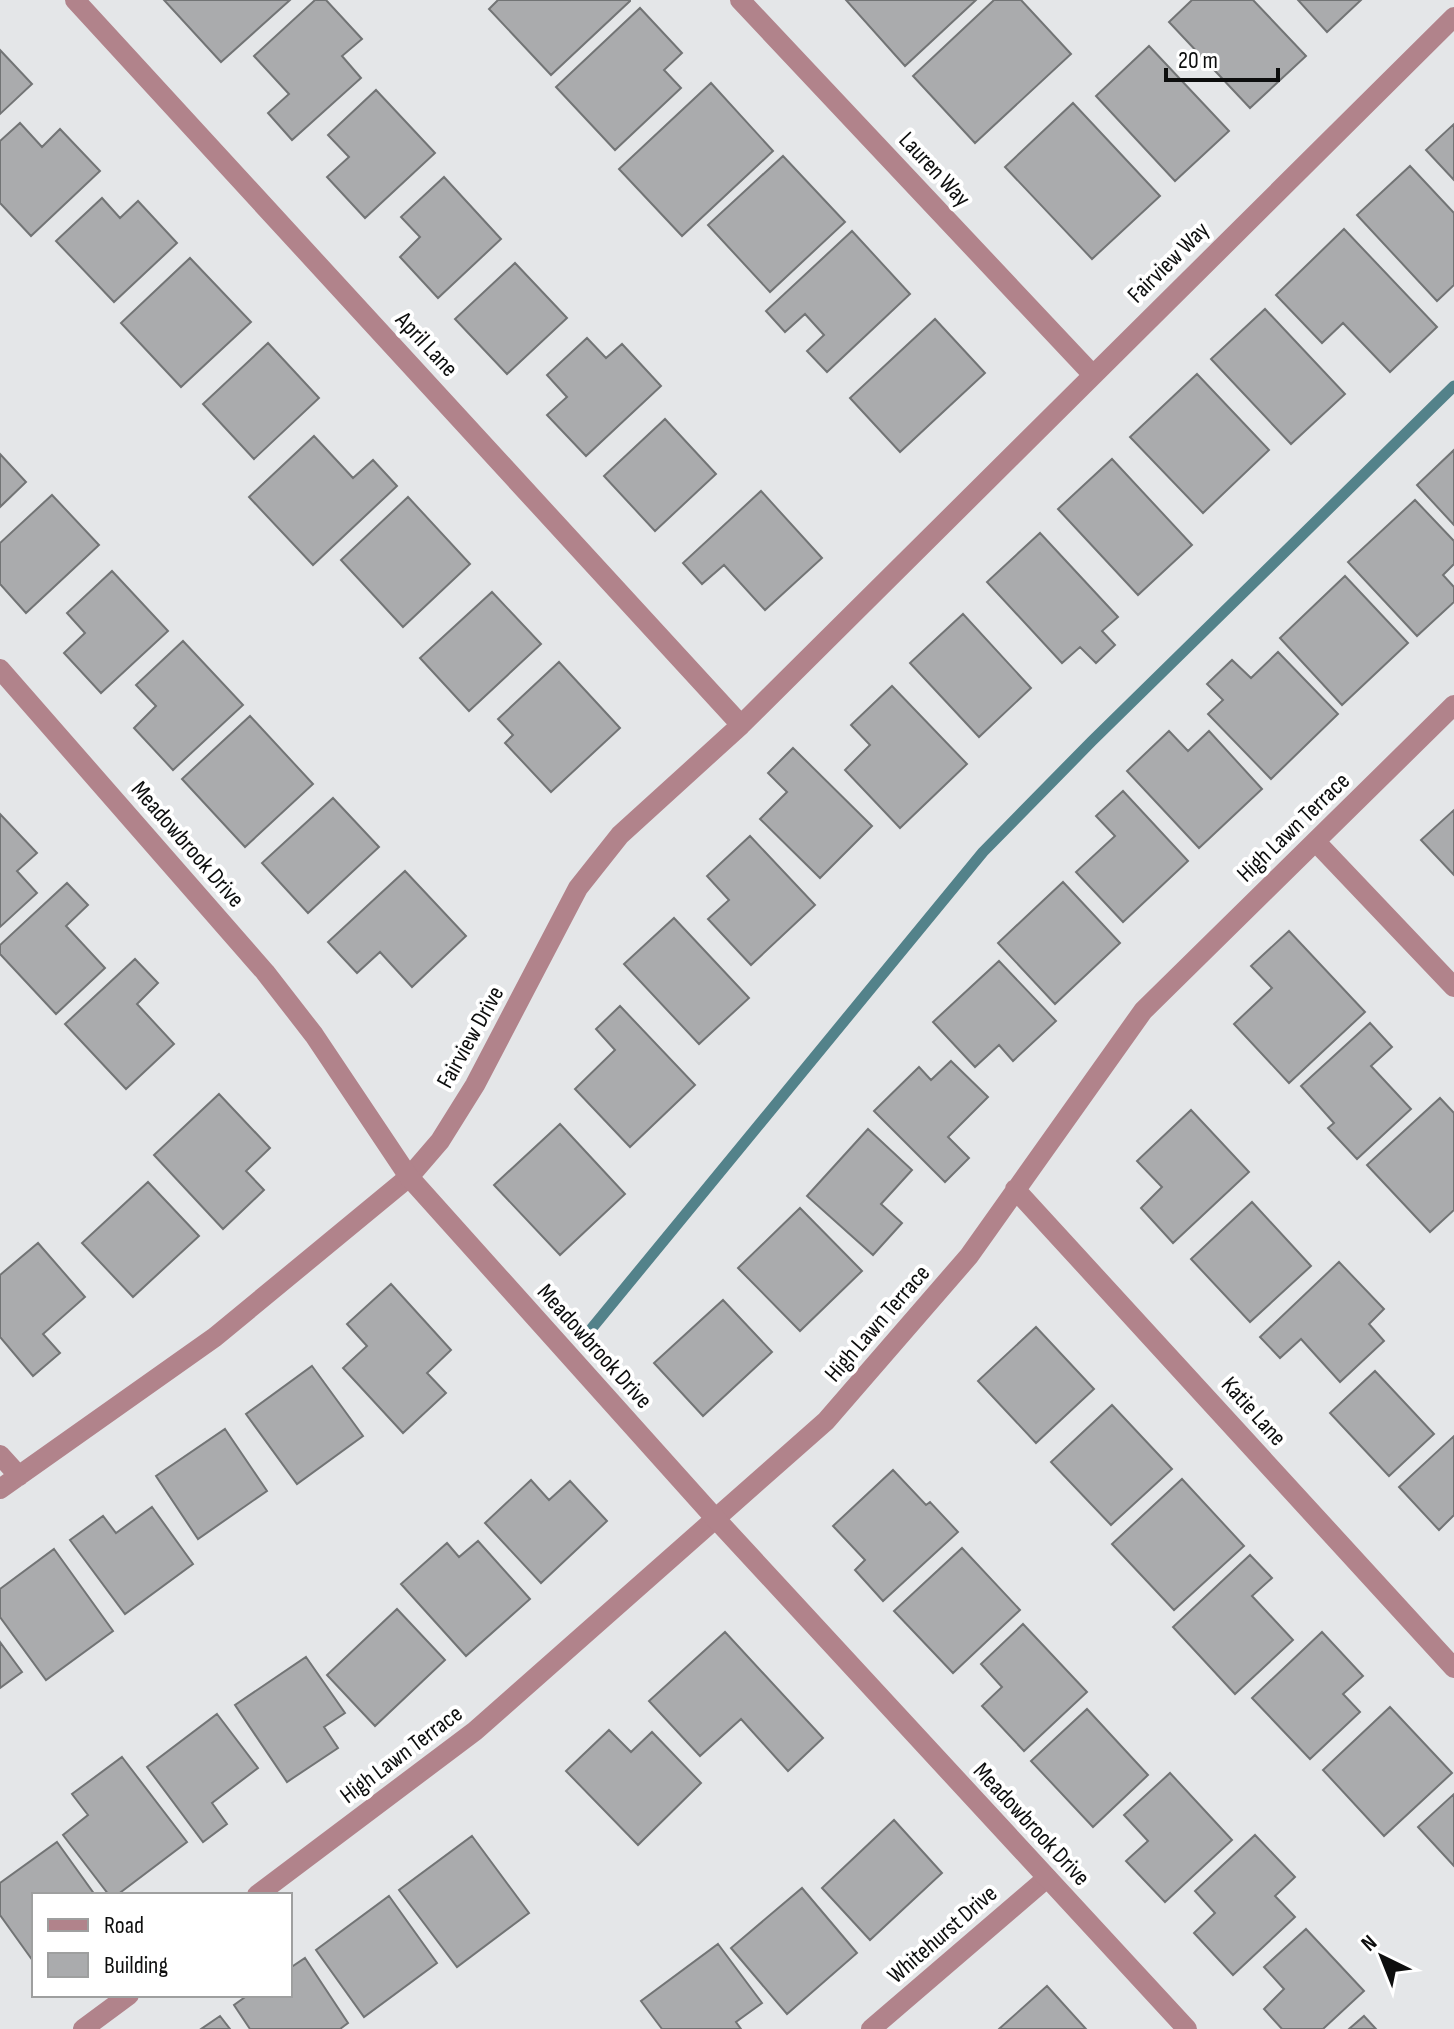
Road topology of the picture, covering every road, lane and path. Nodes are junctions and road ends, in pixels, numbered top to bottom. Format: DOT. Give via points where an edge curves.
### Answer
graph roads {
  1 [pos="75,0"];
  2 [pos="740,0"];
  3 [pos="1454,17"];
  4 [pos="1092,374"];
  5 [pos="920,545"];
  6 [pos="0,669"];
  7 [pos="1454,705"];
  8 [pos="741,725"];
  9 [pos="1316,842"];
  10 [pos="1454,987"];
  11 [pos="409,1177"];
  12 [pos="1015,1189"];
  13 [pos="0,1455"];
  14 [pos="19,1476"];
  15 [pos="0,1489"];
  16 [pos="715,1518"];
  17 [pos="1454,1668"];
  18 [pos="1047,1878"];
  19 [pos="260,1893"];
  20 [pos="126,1997"];
  21 [pos="83,2029"];
  22 [pos="871,2029"];
  23 [pos="1187,2029"];
  1 -- 8 [label="street, April Lane"];
  2 -- 4 [label="street, Lauren Way"];
  3 -- 4 [label="street, Fairview Way"];
  4 -- 5 [label="street, Fairview Way"];
  5 -- 8 [label="street, Fairview Drive"];
  6 -- 11 [label="street, Meadowbrook Drive" via="265,972"];
  7 -- 9 [label="street, High Lawn Terrace"];
  8 -- 11 [label="street, Fairview Drive" via="620,835 578,888 475,1085 440,1141"];
  9 -- 10 [label="street"];
  9 -- 12 [label="street, High Lawn Terrace" via="1143,1011"];
  11 -- 14 [label="street, Fairview Drive" via="215,1337"];
  11 -- 16 [label="street, Meadowbrook Drive"];
  12 -- 16 [label="street, High Lawn Terrace" via="969,1256 826,1421"];
  12 -- 17 [label="street, Katie Lane"];
  13 -- 14 [label="street"];
  14 -- 15 [label="street, Fairview Drive"];
  16 -- 18 [label="street, Meadowbrook Drive"];
  16 -- 19 [label="street, High Lawn Terrace" via="475,1731"];
  18 -- 22 [label="street, Whitehurst Drive"];
  18 -- 23 [label="street, Meadowbrook Drive"];
  20 -- 21 [label="street"];
}
